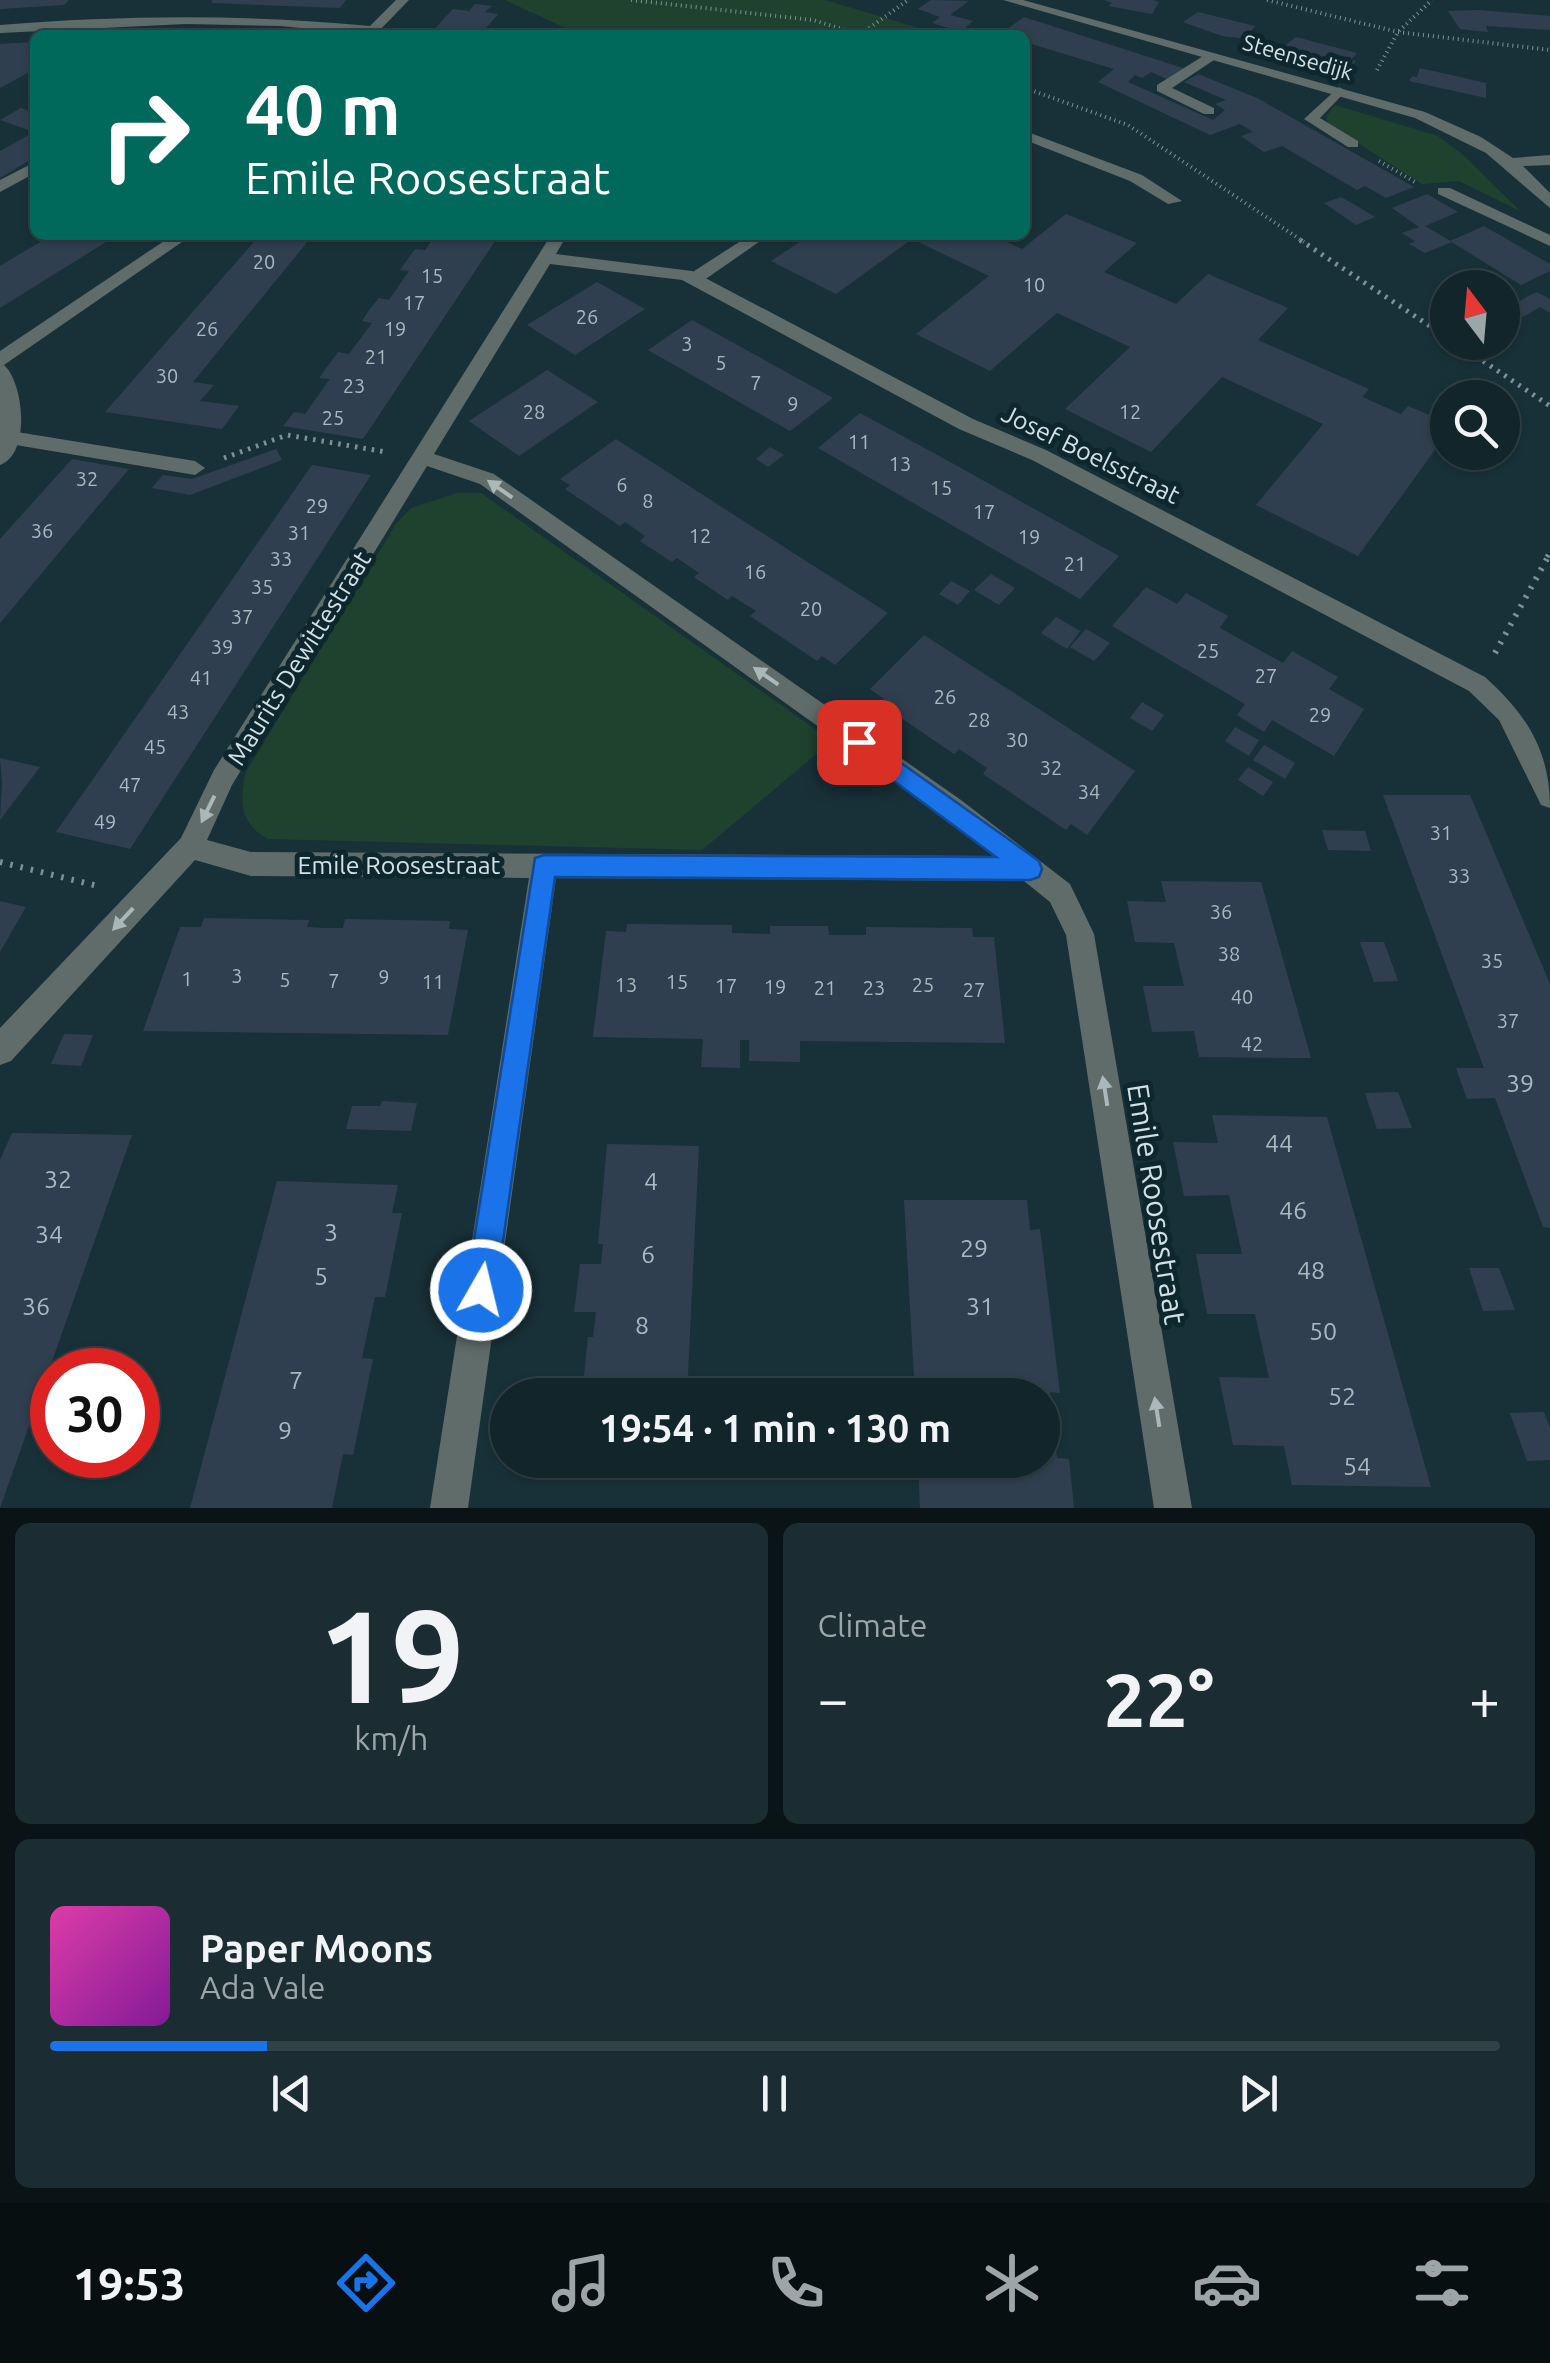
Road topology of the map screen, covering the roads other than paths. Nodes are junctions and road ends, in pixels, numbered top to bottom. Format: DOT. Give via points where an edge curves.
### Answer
graph roads {
  1 [pos="402,0"];
  2 [pos="1009,0"];
  3 [pos="0,29"];
  4 [pos="358,30"];
  5 [pos="372,30"];
  6 [pos="1213,56"];
  7 [pos="1339,91"];
  8 [pos="1209,111"];
  9 [pos="1030,137"];
  10 [pos="1353,144"];
  11 [pos="1550,160"];
  12 [pos="1512,162"];
  13 [pos="30,170"];
  14 [pos="0,186"];
  15 [pos="1444,191"];
  16 [pos="1174,201"];
  17 [pos="1550,204"];
  18 [pos="177,240"];
  19 [pos="555,240"];
  20 [pos="753,240"];
  21 [pos="1550,241"];
  22 [pos="546,258"];
  23 [pos="694,279"];
  24 [pos="0,360"];
  25 [pos="0,370"];
  26 [pos="12,438"];
  27 [pos="0,458"];
  28 [pos="424,458"];
  29 [pos="195,468"];
  30 [pos="1550,797"];
  31 [pos="190,848"];
  32 [pos="544,866"];
  33 [pos="1030,869"];
  34 [pos="0,1050"];
  35 [pos="449,1508"];
  36 [pos="1173,1508"];
  1 -- 5 [label="street"];
  2 -- 6 [label="street, Steensedijk"];
  3 -- 4 [label="street" via="188,21"];
  6 -- 7 [label="street, Steensedijk"];
  6 -- 8 [label="street" via="1162,88"];
  7 -- 10 [label="street" via="1311,119"];
  7 -- 12 [label="street, Steensedijk" via="1436,122"];
  9 -- 16 [label="street" via="1136,178"];
  11 -- 12 [label="street"];
  12 -- 17 [label="street, Steensedijk"];
  13 -- 14 [label="street"];
  15 -- 21 [label="street"];
  18 -- 24 [label="street"];
  19 -- 22 [label="street, Maurits Dewittestraat"];
  20 -- 23 [label="street"];
  22 -- 23 [label="street, Josef Boelsstraat"];
  22 -- 28 [label="street, Maurits Dewittestraat"];
  23 -- 30 [label="street, Josef Boelsstraat" via="1477,684 1508,713"];
  25 -- 26 [label="street" via="14,416"];
  26 -- 27 [label="street"];
  26 -- 29 [label="street"];
  28 -- 31 [label="street, Maurits Dewittestraat, one-way" via="223,778"];
  33 -- 28 [label="street, Emile Roosestraat, one-way" via="487,479"];
  31 -- 32 [label="street, Emile Roosestraat" via="251,864"];
  31 -- 34 [label="street, Maurits Dewittestraat, one-way"];
  32 -- 33 [label="street, Emile Roosestraat"];
  32 -- 35 [label="street"];
  36 -- 33 [label="street, Emile Roosestraat, one-way" via="1080,934 1060,894"];
}
